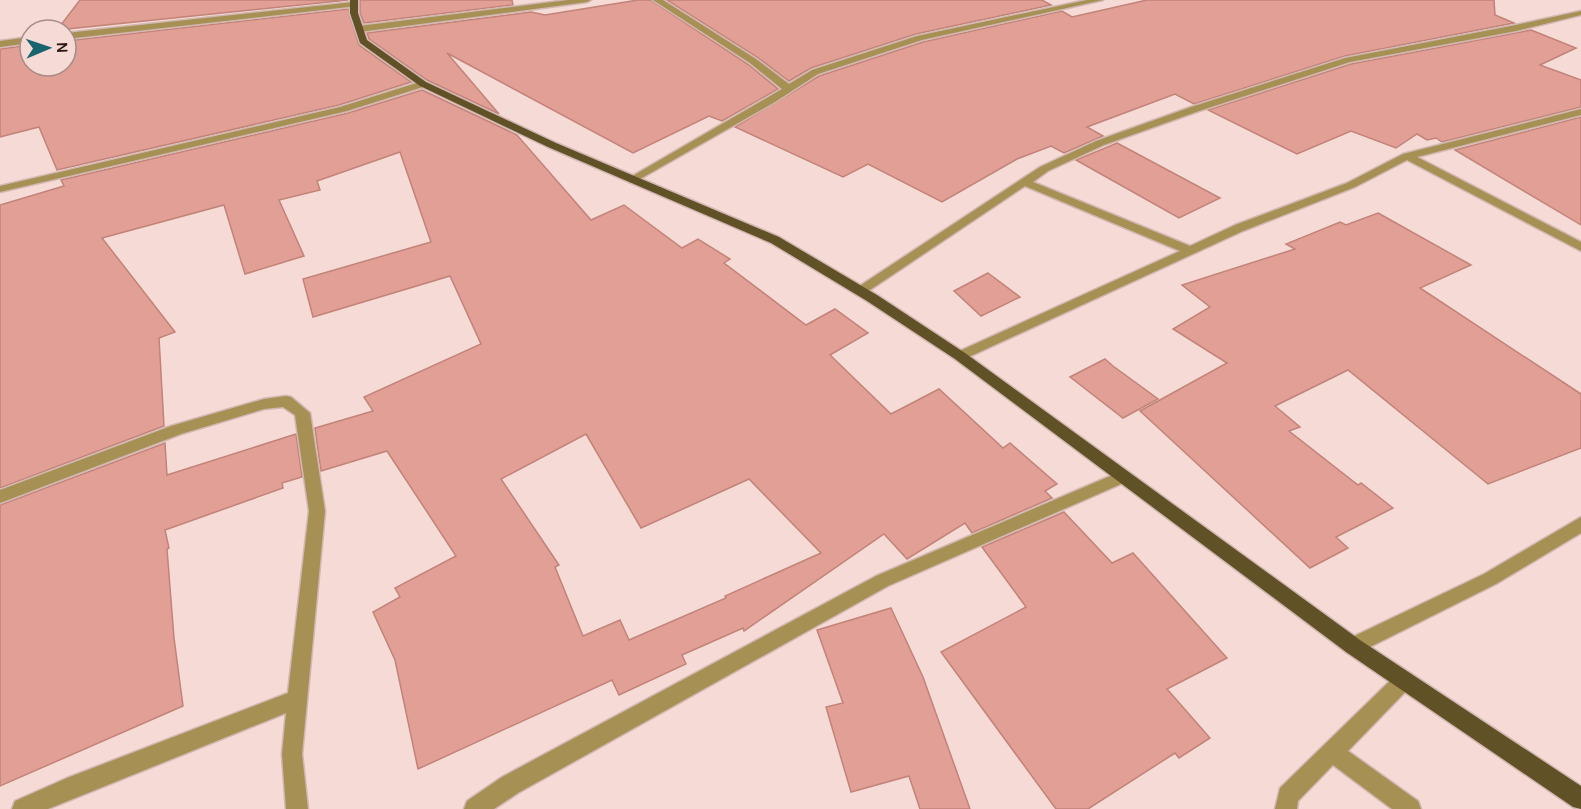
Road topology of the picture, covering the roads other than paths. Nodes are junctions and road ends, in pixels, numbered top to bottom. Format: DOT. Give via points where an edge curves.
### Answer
graph roads {
  1 [pos="587,0"];
  2 [pos="657,0"];
  3 [pos="1099,0"];
  4 [pos="354,2"];
  5 [pos="1581,13"];
  6 [pos="359,28"];
  7 [pos="78,35"];
  8 [pos="18,42"];
  9 [pos="0,44"];
  10 [pos="423,84"];
  11 [pos="787,91"];
  12 [pos="1581,112"];
  13 [pos="1407,156"];
  14 [pos="633,180"];
  15 [pos="1024,182"];
  16 [pos="0,189"];
  17 [pos="1581,247"];
  18 [pos="1189,250"];
  19 [pos="860,291"];
  20 [pos="960,356"];
  21 [pos="1122,477"];
  22 [pos="0,497"];
  23 [pos="1581,524"];
  24 [pos="1353,646"];
  25 [pos="1404,680"];
  26 [pos="298,699"];
  27 [pos="1331,751"];
  28 [pos="1581,799"];
  29 [pos="23,809"];
  30 [pos="297,809"];
  31 [pos="476,809"];
  32 [pos="1286,809"];
  33 [pos="1410,809"];
  1 -- 6 [label="street"];
  2 -- 11 [label="street" via="753,61 785,85"];
  3 -- 11 [label="street" via="920,38 815,72"];
  4 -- 6 [label="main road"];
  4 -- 7 [label="street"];
  5 -- 15 [label="street" via="1308,71 1100,143"];
  6 -- 10 [label="main road" via="363,41"];
  8 -- 9 [label="street"];
  10 -- 14 [label="main road"];
  10 -- 16 [label="street" via="343,109"];
  11 -- 14 [label="street"];
  12 -- 13 [label="street"];
  13 -- 17 [label="street"];
  13 -- 18 [label="street" via="1351,185"];
  14 -- 19 [label="main road" via="775,240"];
  15 -- 18 [label="street"];
  15 -- 19 [label="street"];
  18 -- 20 [label="street"];
  19 -- 20 [label="main road"];
  20 -- 21 [label="main road"];
  21 -- 24 [label="main road"];
  21 -- 31 [label="street" via="882,581 510,785"];
  22 -- 26 [label="street" via="176,430 286,401 302,413 317,512"];
  23 -- 24 [label="street" via="1490,579"];
  24 -- 25 [label="main road"];
  25 -- 27 [label="street"];
  25 -- 28 [label="main road"];
  26 -- 29 [label="street"];
  26 -- 30 [label="street" via="292,754"];
  27 -- 32 [label="street" via="1288,796"];
  27 -- 33 [label="street"];
}
